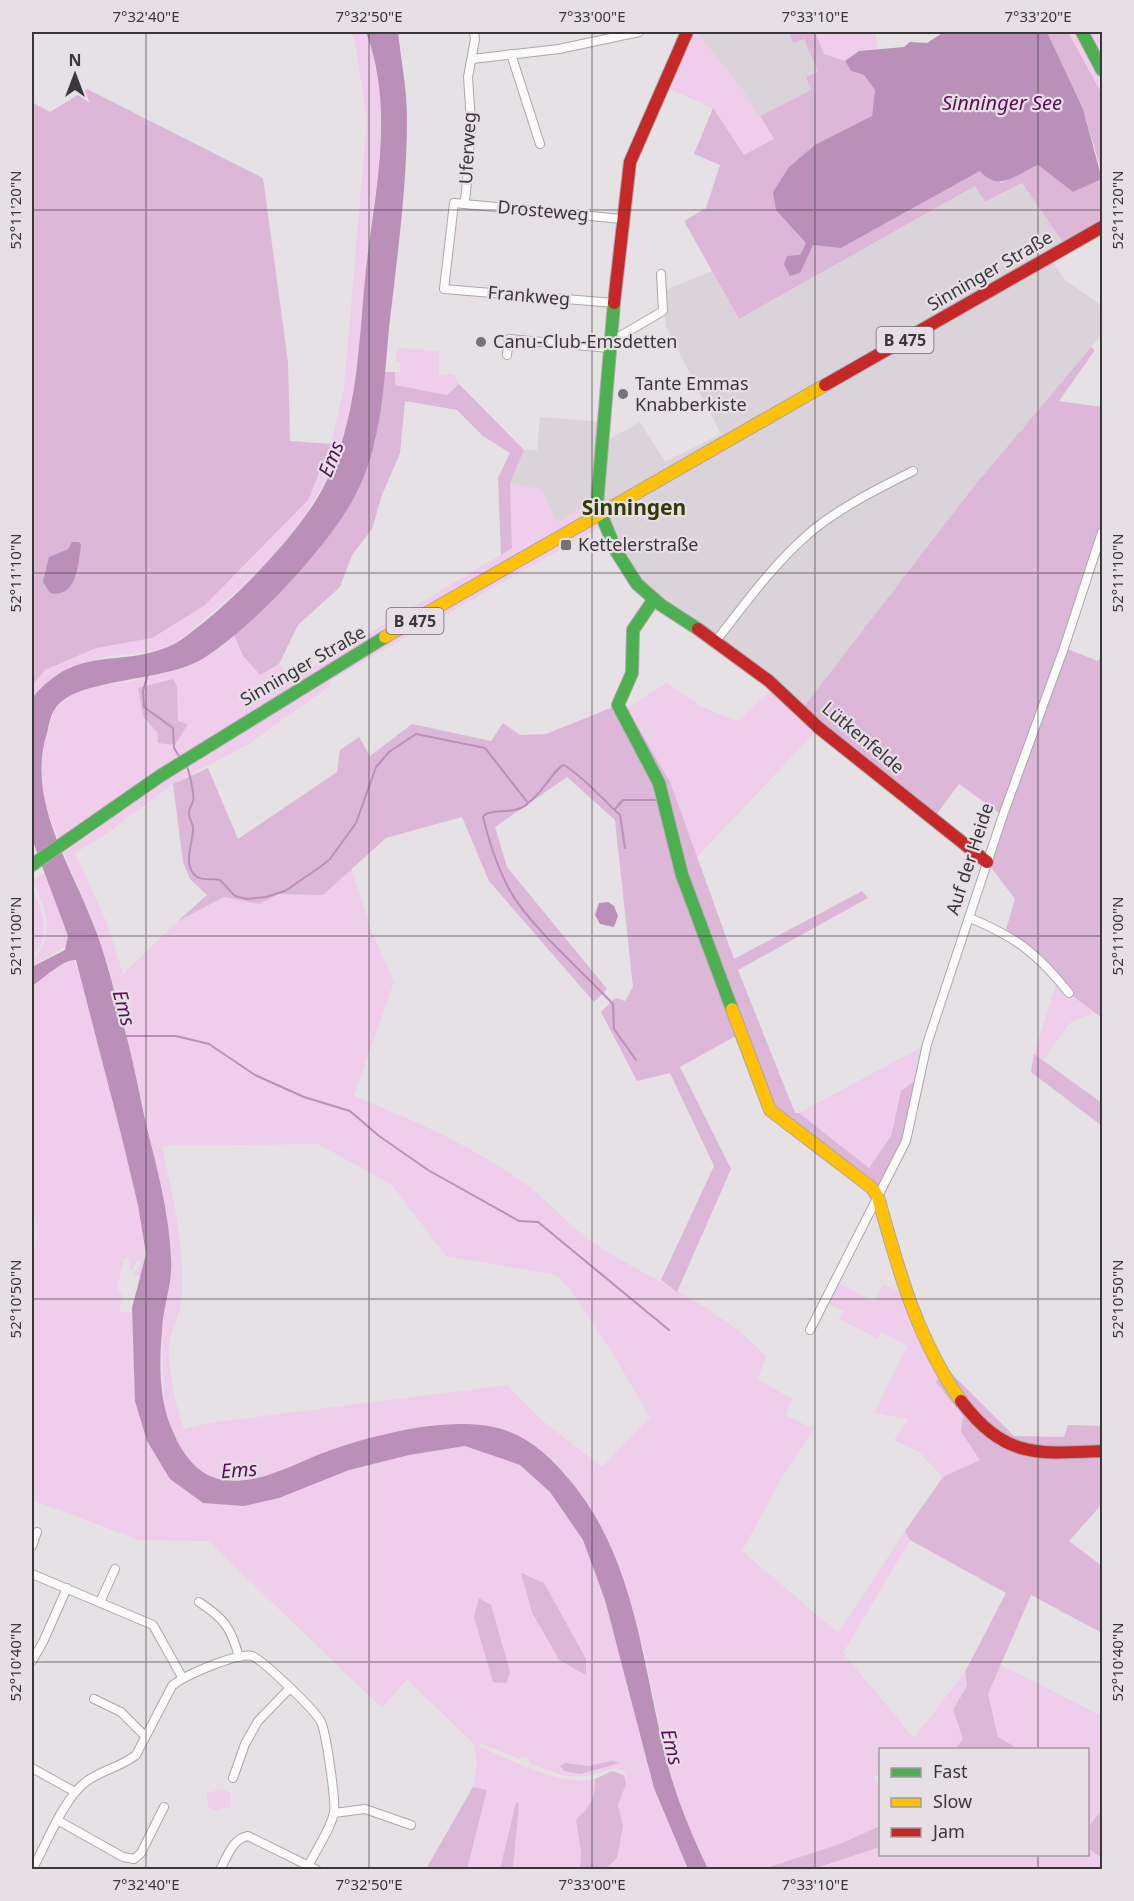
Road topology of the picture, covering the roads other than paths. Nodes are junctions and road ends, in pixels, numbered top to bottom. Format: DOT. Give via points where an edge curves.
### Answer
graph roads {
  1 [pos="474,32"];
  2 [pos="639,32"];
  3 [pos="687,32"];
  4 [pos="1082,32"];
  5 [pos="511,54"];
  6 [pos="472,59"];
  7 [pos="1102,70"];
  8 [pos="540,144"];
  9 [pos="465,204"];
  10 [pos="622,219"];
  11 [pos="1102,227"];
  12 [pos="661,274"];
  13 [pos="444,289"];
  14 [pos="614,303"];
  15 [pos="610,345"];
  16 [pos="507,355"];
  17 [pos="913,471"];
  18 [pos="600,514"];
  19 [pos="1102,532"];
  20 [pos="654,599"];
  21 [pos="716,641"];
  22 [pos="987,862"];
  23 [pos="32,865"];
  24 [pos="970,918"];
  25 [pos="1069,993"];
  26 [pos="878,1197"];
  27 [pos="810,1330"];
  28 [pos="1102,1451"];
  29 [pos="37,1532"];
  30 [pos="32,1546"];
  31 [pos="115,1569"];
  32 [pos="32,1574"];
  33 [pos="67,1588"];
  34 [pos="100,1602"];
  35 [pos="199,1602"];
  36 [pos="239,1657"];
  37 [pos="32,1661"];
  38 [pos="182,1677"];
  39 [pos="290,1688"];
  40 [pos="94,1699"];
  41 [pos="145,1736"];
  42 [pos="32,1768"];
  43 [pos="233,1778"];
  44 [pos="75,1792"];
  45 [pos="164,1807"];
  46 [pos="334,1813"];
  47 [pos="59,1821"];
  48 [pos="411,1825"];
  49 [pos="307,1867"];
  50 [pos="32,1869"];
  51 [pos="220,1869"];
  52 [pos="317,1869"];
  1 -- 6 [label="street, Uferweg"];
  2 -- 5 [label="street" via="559,49"];
  3 -- 10 [label="street" via="630,162"];
  4 -- 7 [label="street"];
  5 -- 6 [label="street"];
  5 -- 8 [label="street"];
  6 -- 9 [label="street, Uferweg" via="468,77 470,158"];
  9 -- 10 [label="street, Drosteweg"];
  9 -- 13 [label="street, Uferweg" via="454,203"];
  10 -- 14 [label="street"];
  11 -- 18 [label="street, Sinninger Straße / B 475"];
  12 -- 15 [label="street" via="663,311"];
  13 -- 14 [label="street, Frankweg"];
  14 -- 15 [label="street"];
  15 -- 16 [label="street" via="509,339"];
  15 -- 18 [label="street" via="597,504"];
  17 -- 21 [label="street" via="875,490 814,530 772,570"];
  18 -- 20 [label="street, Lütkenfelde" via="627,569"];
  18 -- 23 [label="street, Sinninger Straße / B 475" via="198,749"];
  19 -- 22 [label="street, Auf der Heide"];
  20 -- 21 [label="street, Lütkenfelde"];
  20 -- 26 [label="street" via="633,630 632,673 618,705 659,783 682,875 770,1110 872,1188"];
  21 -- 22 [label="street, Lütkenfelde"];
  22 -- 24 [label="street, Auf der Heide"];
  24 -- 25 [label="street" via="1005,933 1044,962"];
  24 -- 26 [label="street, Auf der Heide" via="927,1044 906,1141"];
  26 -- 27 [label="street, Auf der Heide"];
  26 -- 28 [label="street" via="905,1294 942,1374 973,1415 1004,1443 1037,1453"];
  29 -- 30 [label="street"];
  31 -- 34 [label="street"];
  32 -- 33 [label="street"];
  33 -- 34 [label="street"];
  33 -- 37 [label="street"];
  34 -- 38 [label="street" via="153,1625"];
  35 -- 36 [label="street" via="225,1622"];
  36 -- 38 [label="street"];
  36 -- 39 [label="street" via="253,1656"];
  38 -- 41 [label="street" via="172,1686"];
  39 -- 43 [label="street" via="258,1721"];
  39 -- 46 [label="street" via="321,1721"];
  40 -- 41 [label="street" via="121,1712"];
  41 -- 44 [label="street" via="136,1755 88,1780"];
  42 -- 44 [label="street"];
  44 -- 47 [label="street"];
  45 -- 47 [label="street" via="141,1853 134,1859 123,1857"];
  46 -- 48 [label="street" via="365,1809"];
  46 -- 49 [label="street"];
  47 -- 50 [label="street"];
  49 -- 51 [label="street" via="248,1836 241,1837 233,1846"];
  49 -- 52 [label="street"];
}
